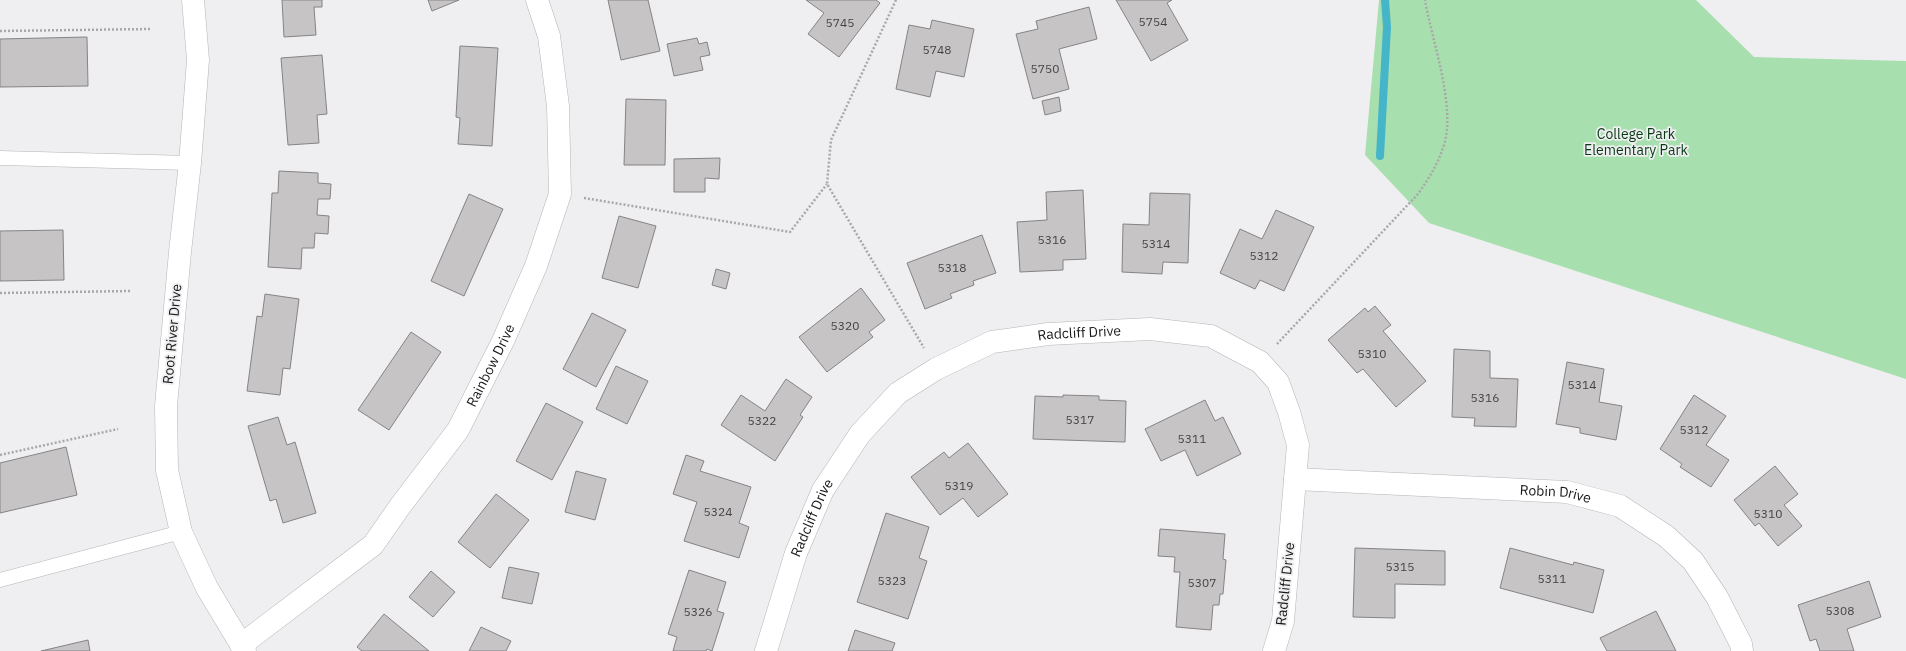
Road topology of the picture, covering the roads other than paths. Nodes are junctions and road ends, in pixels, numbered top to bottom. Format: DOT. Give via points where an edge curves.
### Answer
graph roads {
  1 [pos="194,0"];
  2 [pos="537,0"];
  3 [pos="0,158"];
  4 [pos="190,163"];
  5 [pos="1295,479"];
  6 [pos="181,532"];
  7 [pos="0,580"];
  8 [pos="243,648"];
  9 [pos="766,651"];
  10 [pos="1274,651"];
  11 [pos="1742,651"];
  1 -- 4 [label="street, Root River Drive" via="198,60"];
  2 -- 8 [label="street, Rainbow Drive" via="549,36 558,106 560,194 536,266 503,341 458,430 373,545"];
  3 -- 4 [label="lane"];
  4 -- 6 [label="street, Root River Drive" via="166,406 167,470"];
  5 -- 9 [label="street, Radcliff Drive" via="1298,445 1278,382 1260,362 1211,336 1150,329 1048,334 992,342 936,368 898,393 860,434 823,490 796,553"];
  5 -- 10 [label="street, Radcliff Drive" via="1283,621"];
  5 -- 11 [label="street, Robin Drive" via="1567,492 1620,506 1666,536 1693,562 1717,597 1741,644"];
  6 -- 7 [label="lane"];
  6 -- 8 [label="street, Root River Drive" via="207,588"];
}
